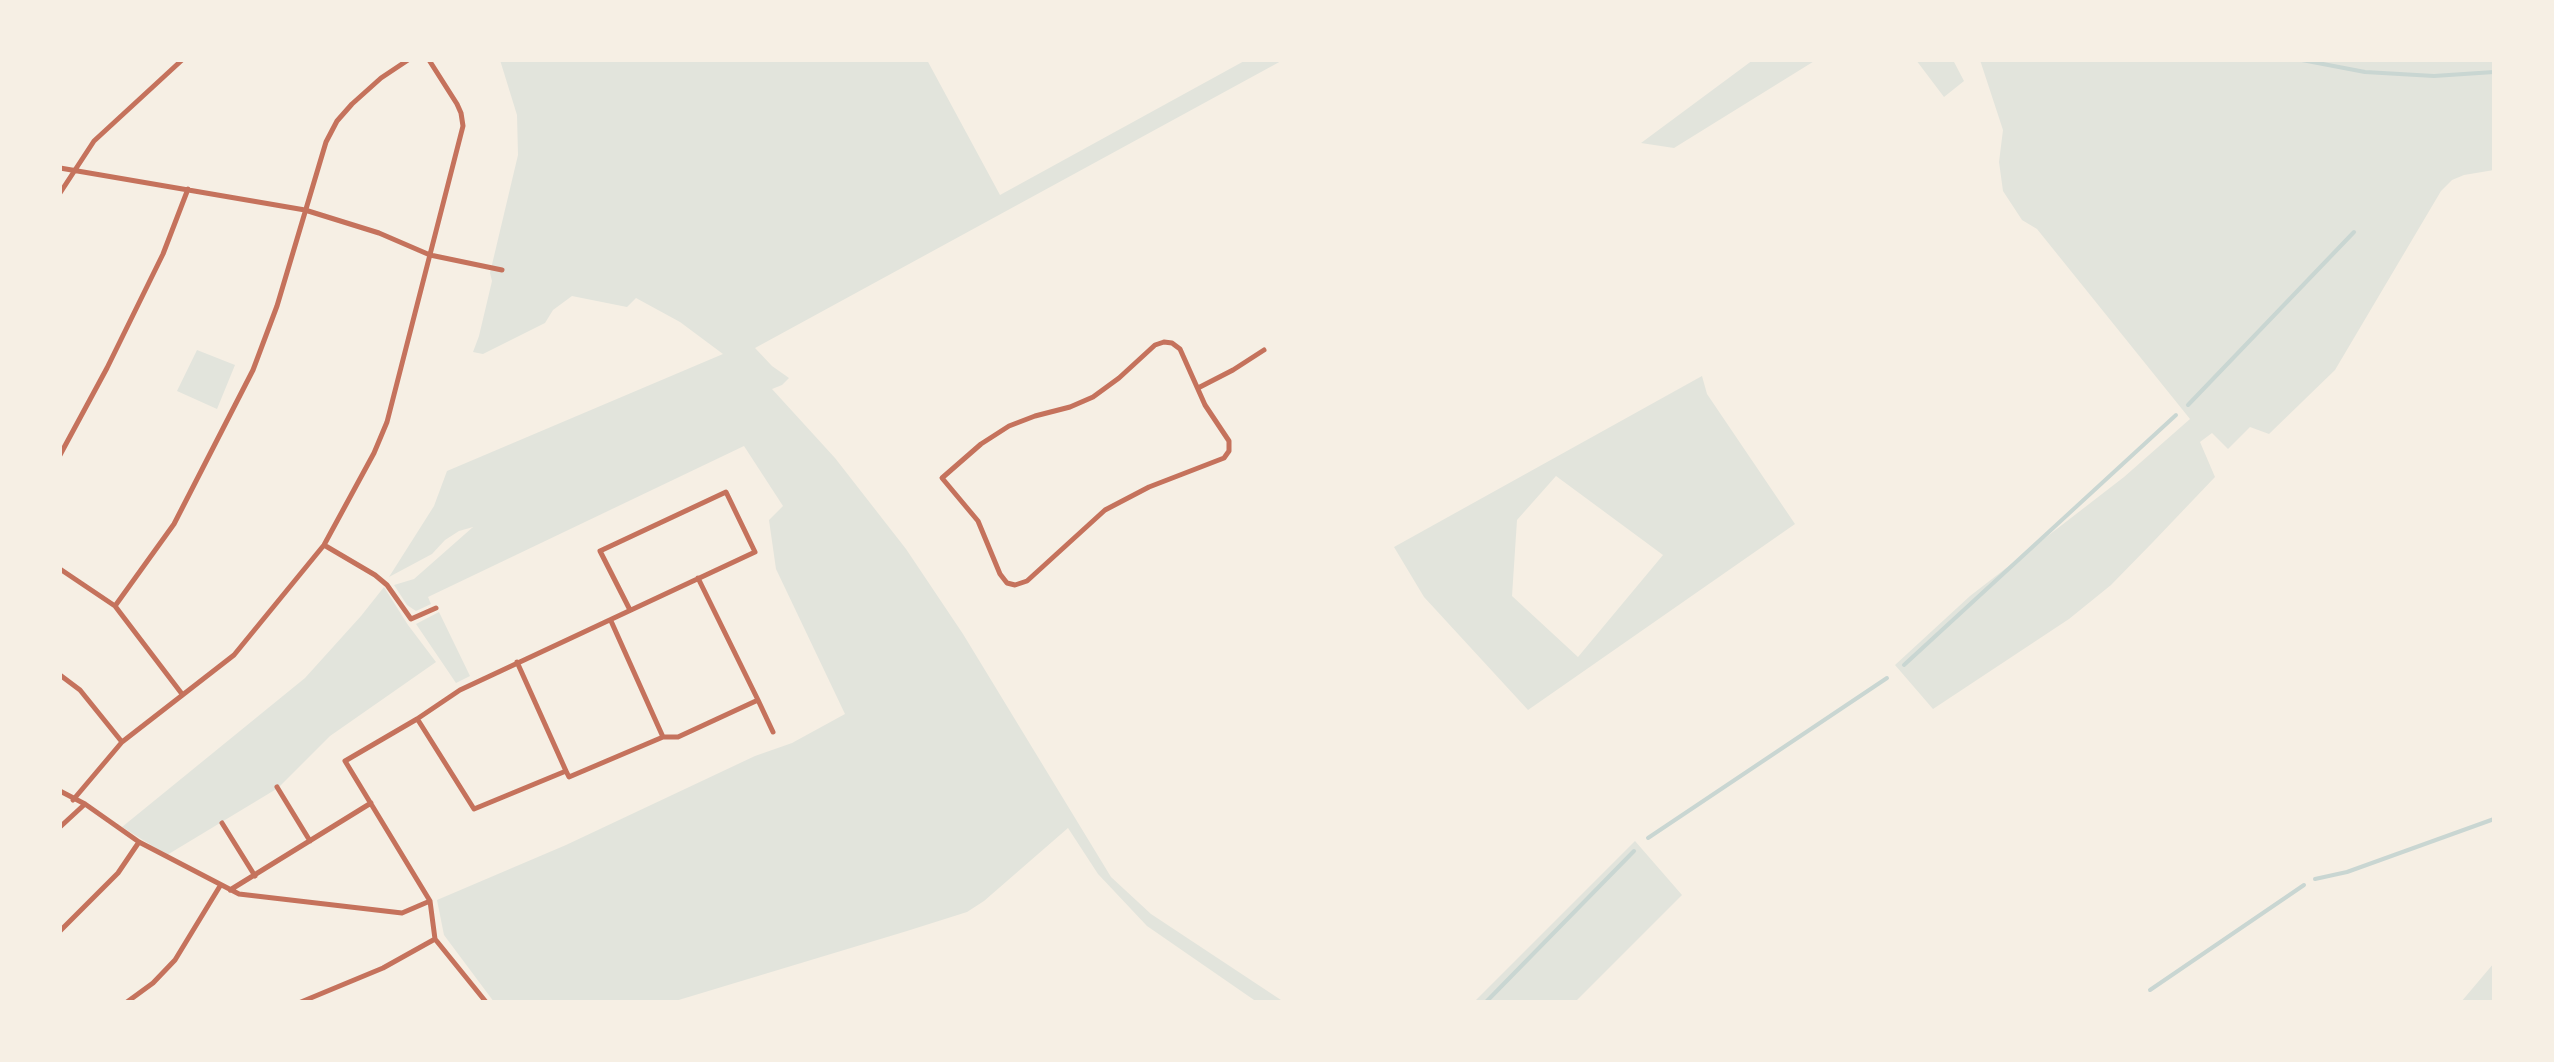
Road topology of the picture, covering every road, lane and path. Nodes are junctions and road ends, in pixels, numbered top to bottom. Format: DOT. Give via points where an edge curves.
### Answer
graph roads {
  1 [pos="182,60"];
  2 [pos="408,60"];
  3 [pos="430,60"];
  4 [pos="60,168"];
  5 [pos="74,171"];
  6 [pos="188,189"];
  7 [pos="60,193"];
  8 [pos="305,210"];
  9 [pos="430,254"];
  10 [pos="502,270"];
  11 [pos="1264,350"];
  12 [pos="1198,388"];
  13 [pos="60,455"];
  14 [pos="324,544"];
  15 [pos="60,570"];
  16 [pos="698,578"];
  17 [pos="116,606"];
  18 [pos="436,608"];
  19 [pos="630,610"];
  20 [pos="610,619"];
  21 [pos="518,662"];
  22 [pos="60,675"];
  23 [pos="182,694"];
  24 [pos="758,700"];
  25 [pos="417,719"];
  26 [pos="773,732"];
  27 [pos="663,736"];
  28 [pos="122,742"];
  29 [pos="566,771"];
  30 [pos="277,787"];
  31 [pos="60,791"];
  32 [pos="73,800"];
  33 [pos="371,803"];
  34 [pos="85,804"];
  35 [pos="222,823"];
  36 [pos="60,827"];
  37 [pos="310,841"];
  38 [pos="139,842"];
  39 [pos="254,876"];
  40 [pos="220,886"];
  41 [pos="230,890"];
  42 [pos="430,901"];
  43 [pos="60,931"];
  44 [pos="435,939"];
  45 [pos="127,1002"];
  46 [pos="300,1002"];
  47 [pos="486,1002"];
  1 -- 5 [label="street" via="94,141"];
  2 -- 8 [label="street" via="337,121"];
  3 -- 9 [label="street" via="462,114 462,126"];
  4 -- 5 [label="street"];
  5 -- 6 [label="street"];
  5 -- 7 [label="street"];
  6 -- 8 [label="street"];
  6 -- 13 [label="street" via="163,254"];
  8 -- 9 [label="street"];
  8 -- 17 [label="street" via="253,370 174,524"];
  9 -- 10 [label="street"];
  9 -- 14 [label="street" via="387,422"];
  11 -- 12 [label="street"];
  12 -- 12 [label="street" via="1229,441 1224,458 1105,510 1026,581 1007,583 978,521 942,478 1009,426 1093,397 1155,345 1180,349"];
  14 -- 18 [label="street" via="387,585 411,619"];
  14 -- 23 [label="street" via="234,655"];
  15 -- 17 [label="street"];
  16 -- 19 [label="street"];
  16 -- 19 [label="street" via="755,552 726,492 600,550"];
  16 -- 24 [label="street"];
  17 -- 23 [label="street"];
  19 -- 20 [label="street"];
  20 -- 21 [label="street"];
  20 -- 27 [label="street"];
  21 -- 25 [label="street"];
  21 -- 29 [label="street"];
  22 -- 28 [label="street"];
  23 -- 28 [label="street"];
  24 -- 26 [label="street"];
  24 -- 27 [label="street" via="678,737"];
  25 -- 29 [label="street" via="474,809"];
  25 -- 33 [label="street" via="344,760"];
  27 -- 29 [label="street" via="570,777"];
  28 -- 32 [label="street"];
  30 -- 37 [label="street"];
  31 -- 32 [label="street"];
  32 -- 34 [label="street"];
  33 -- 37 [label="street"];
  33 -- 42 [label="street"];
  34 -- 36 [label="street"];
  34 -- 38 [label="street"];
  35 -- 39 [label="street"];
  37 -- 39 [label="street"];
  38 -- 40 [label="street"];
  38 -- 43 [label="street" via="118,874"];
  39 -- 41 [label="street"];
  40 -- 41 [label="street"];
  40 -- 45 [label="street" via="175,960"];
  41 -- 42 [label="street" via="402,912"];
  42 -- 44 [label="street"];
  44 -- 46 [label="street"];
  44 -- 47 [label="street"];
}
